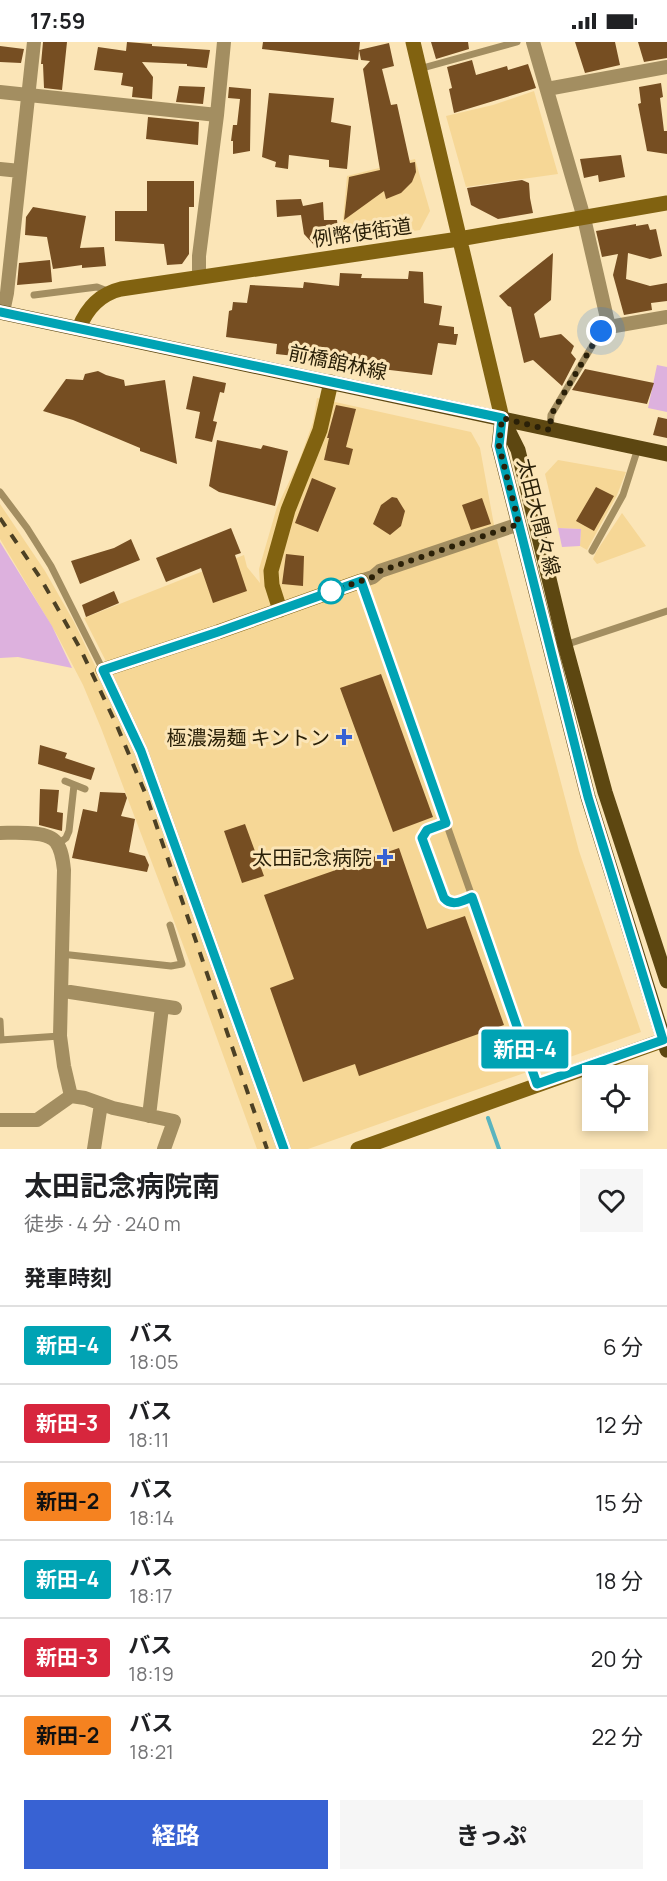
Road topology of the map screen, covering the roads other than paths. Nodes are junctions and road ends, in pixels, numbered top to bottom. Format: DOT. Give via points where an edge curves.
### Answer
graph roads {
  1 [pos="34,42"];
  2 [pos="224,42"];
  3 [pos="413,42"];
  4 [pos="517,42"];
  5 [pos="533,42"];
  6 [pos="667,67"];
  7 [pos="419,69"];
  8 [pos="547,89"];
  9 [pos="0,92"];
  10 [pos="28,95"];
  11 [pos="217,115"];
  12 [pos="0,169"];
  13 [pos="20,171"];
  14 [pos="667,202"];
  15 [pos="584,218"];
  16 [pos="7,233"];
  17 [pos="459,239"];
  18 [pos="199,276"];
  19 [pos="110,292"];
  20 [pos="34,295"];
  21 [pos="1,314"];
  22 [pos="667,317"];
  23 [pos="609,327"];
  24 [pos="79,328"];
  25 [pos="331,382"];
  26 [pos="502,418"];
  27 [pos="550,430"];
  28 [pos="638,448"];
  29 [pos="667,454"];
  30 [pos="0,492"];
  31 [pos="519,524"];
  32 [pos="592,551"];
  33 [pos="361,581"];
  34 [pos="280,610"];
  35 [pos="667,611"];
  36 [pos="565,645"];
  37 [pos="103,670"];
  38 [pos="65,781"];
  39 [pos="74,784"];
  40 [pos="85,789"];
  41 [pos="446,823"];
  42 [pos="0,833"];
  43 [pos="58,844"];
  44 [pos="472,897"];
  45 [pos="170,925"];
  46 [pos="61,954"];
  47 [pos="667,981"];
  48 [pos="70,992"];
  49 [pos="0,1022"];
  50 [pos="60,1036"];
  51 [pos="1,1040"];
  52 [pos="666,1043"];
  53 [pos="537,1084"];
  54 [pos="71,1096"];
  55 [pos="101,1104"];
  56 [pos="149,1116"];
  57 [pos="0,1120"];
  58 [pos="94,1149"];
  59 [pos="164,1149"];
  60 [pos="284,1149"];
  61 [pos="358,1149"];
  1 -- 10 [label="street"];
  2 -- 11 [label="street"];
  3 -- 7 [label="street"];
  4 -- 7 [label="lane"];
  5 -- 8 [label="street"];
  6 -- 8 [label="street"];
  7 -- 17 [label="street"];
  8 -- 15 [label="street"];
  9 -- 10 [label="street"];
  10 -- 11 [label="street"];
  10 -- 13 [label="street"];
  11 -- 18 [label="street"];
  12 -- 13 [label="street"];
  13 -- 16 [label="street"];
  14 -- 15 [label="street, 例幣使街道"];
  15 -- 17 [label="street, 例幣使街道"];
  15 -- 23 [label="street"];
  16 -- 21 [label="street" via="7,293"];
  17 -- 18 [label="street, 例幣使街道"];
  17 -- 26 [label="street"];
  18 -- 19 [label="street, 例幣使街道"];
  19 -- 20 [label="lane" via="97,287"];
  19 -- 24 [label="street" via="87,312"];
  21 -- 24 [label="main road, 前橋館林線"];
  22 -- 23 [label="street"];
  23 -- 27 [label="lane" via="601,331 551,415"];
  24 -- 25 [label="main road, 前橋館林線"];
  25 -- 26 [label="main road, 前橋館林線"];
  25 -- 34 [label="street" via="320,430 288,510 271,571"];
  26 -- 27 [label="main road, 前橋館林線"];
  26 -- 31 [label="main road, 太田大間々線" via="499,446"];
  26 -- 36 [label="main road, 太田大間々線" via="518,450"];
  27 -- 28 [label="main road, 前橋館林線"];
  28 -- 29 [label="main road, 前橋館林線"];
  28 -- 32 [label="lane" via="623,495"];
  30 -- 37 [label="lane" via="51,566"];
  31 -- 33 [label="street"];
  31 -- 52 [label="main road, 太田大間々線" via="588,797"];
  33 -- 34 [label="street"];
  33 -- 41 [label="lane"];
  34 -- 37 [label="street"];
  35 -- 36 [label="lane"];
  36 -- 47 [label="main road, 太田大間々線" via="605,792"];
  37 -- 60 [label="street" via="141,751"];
  38 -- 39 [label="lane"];
  39 -- 40 [label="lane"];
  39 -- 43 [label="lane" via="69,831"];
  41 -- 44 [label="lane"];
  41 -- 44 [label="lane" via="427,830 422,838 444,898 454,903"];
  42 -- 43 [label="street" via="37,834 53,838"];
  43 -- 46 [label="street" via="64,870"];
  44 -- 53 [label="lane"];
  45 -- 46 [label="lane" via="182,964"];
  46 -- 50 [label="street"];
  48 -- 56 [label="street" via="169,1008"];
  49 -- 51 [label="lane"];
  50 -- 51 [label="lane"];
  50 -- 54 [label="street"];
  52 -- 53 [label="street"];
  53 -- 61 [label="street"];
  54 -- 55 [label="street"];
  54 -- 57 [label="street" via="37,1120"];
  55 -- 56 [label="street"];
  55 -- 58 [label="street"];
  56 -- 59 [label="street" via="174,1120"];
}
